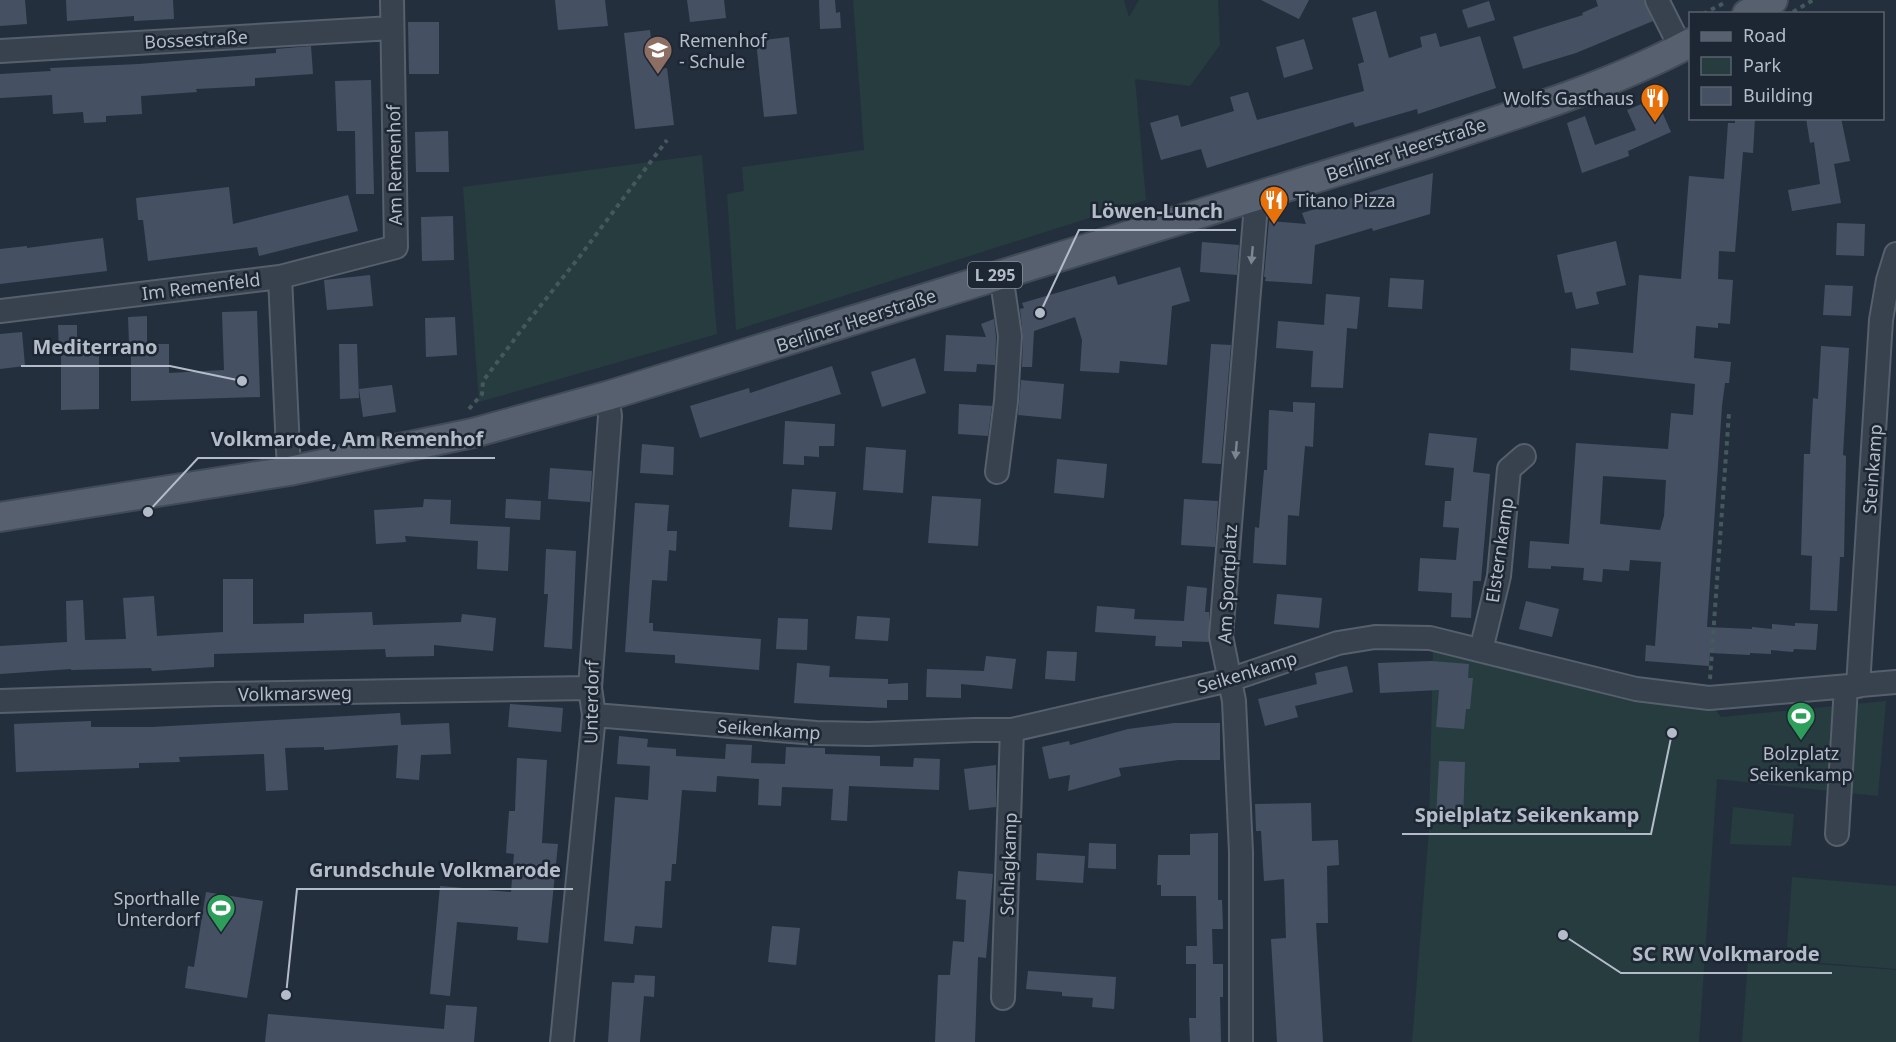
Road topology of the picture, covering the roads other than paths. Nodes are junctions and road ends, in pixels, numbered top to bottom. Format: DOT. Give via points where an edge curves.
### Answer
graph roads {
  1 [pos="392,0"];
  2 [pos="1657,0"];
  3 [pos="1773,0"];
  4 [pos="1751,12"];
  5 [pos="392,27"];
  6 [pos="1686,46"];
  7 [pos="0,51"];
  8 [pos="1251,198"];
  9 [pos="1896,254"];
  10 [pos="1001,274"];
  11 [pos="280,277"];
  12 [pos="0,311"];
  13 [pos="607,396"];
  14 [pos="1524,456"];
  15 [pos="289,471"];
  16 [pos="997,471"];
  17 [pos="0,517"];
  18 [pos="1481,650"];
  19 [pos="1229,680"];
  20 [pos="1896,682"];
  21 [pos="1852,686"];
  22 [pos="590,688"];
  23 [pos="0,701"];
  24 [pos="594,715"];
  25 [pos="1012,730"];
  26 [pos="1838,834"];
  27 [pos="1003,998"];
  28 [pos="562,1042"];
  29 [pos="1241,1042"];
  1 -- 5 [label="street, Am Remenhof"];
  2 -- 6 [label="street"];
  3 -- 4 [label="main road"];
  5 -- 7 [label="street, Bossestraße"];
  5 -- 11 [label="street, Am Remenhof" via="396,247"];
  6 -- 8 [label="main road, Berliner Heerstraße / L 295" via="1549,103"];
  8 -- 10 [label="main road, Berliner Heerstraße / L 295"];
  8 -- 19 [label="street, Am Sportplatz, one-way" via="1256,217 1221,636"];
  9 -- 21 [label="street, Steinkamp" via="1881,320"];
  10 -- 13 [label="main road, Berliner Heerstraße / L 295"];
  10 -- 16 [label="street" via="1010,336"];
  11 -- 12 [label="street, Im Remenfeld"];
  11 -- 15 [label="street, Im Remenfeld"];
  13 -- 15 [label="main road, Berliner Heerstraße / L 295" via="473,433"];
  13 -- 22 [label="street, Unterdorf" via="610,416"];
  14 -- 18 [label="street, Elsternkamp" via="1509,469 1499,576"];
  15 -- 17 [label="main road, Berliner Heerstraße / L 295"];
  18 -- 19 [label="street, Seikenkamp" via="1430,638 1375,637 1338,644"];
  18 -- 21 [label="street, Seikenkamp" via="1636,689 1709,698"];
  19 -- 25 [label="street, Seikenkamp"];
  19 -- 29 [label="street, Am Sportplatz" via="1234,701 1241,852"];
  20 -- 21 [label="street, Seikenkamp"];
  21 -- 26 [label="street, Steinkamp"];
  22 -- 23 [label="street, Volkmarsweg"];
  22 -- 24 [label="street, Unterdorf"];
  24 -- 25 [label="street, Seikenkamp" via="816,733"];
  24 -- 28 [label="street, Unterdorf"];
  25 -- 27 [label="street, Schlagkamp"];
}
